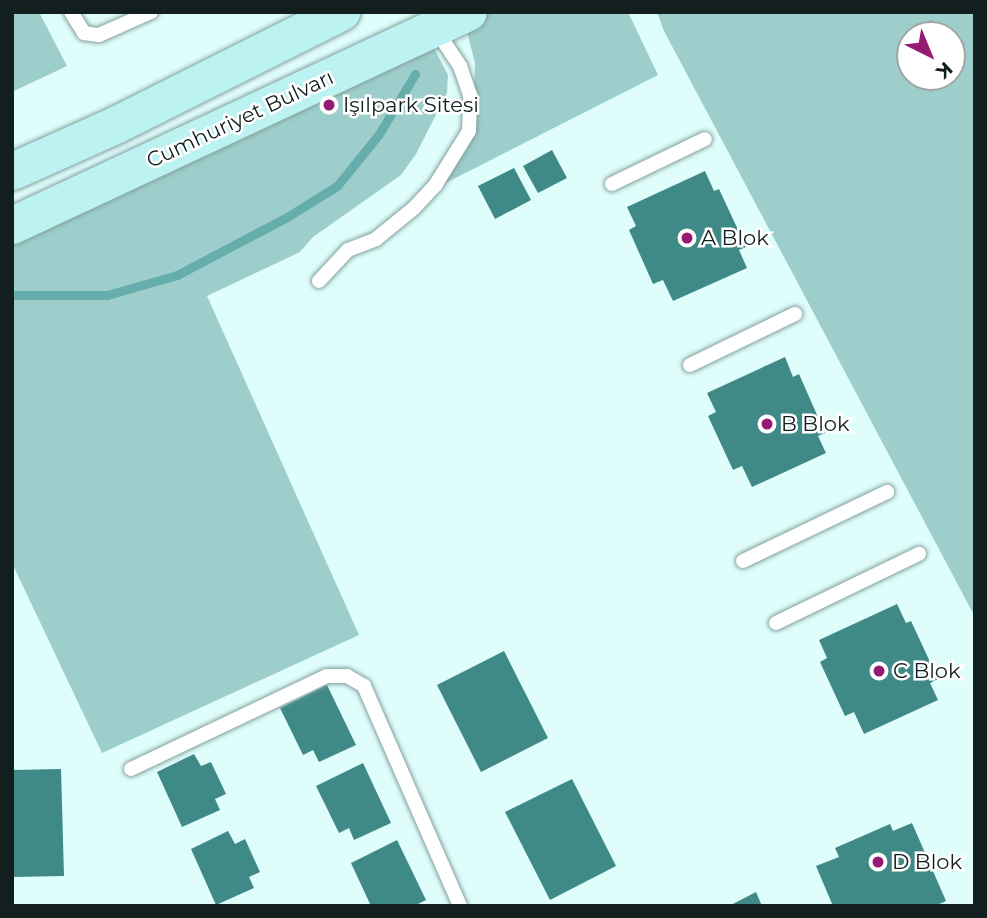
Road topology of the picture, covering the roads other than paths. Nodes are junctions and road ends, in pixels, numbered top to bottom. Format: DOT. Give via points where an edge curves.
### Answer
graph roads {
  1 [pos="71,12"];
  2 [pos="151,12"];
  3 [pos="341,12"];
  4 [pos="468,12"];
  5 [pos="432,20"];
  6 [pos="705,139"];
  7 [pos="12,171"];
  8 [pos="612,184"];
  9 [pos="12,225"];
  10 [pos="319,281"];
  11 [pos="795,314"];
  12 [pos="690,365"];
  13 [pos="887,492"];
  14 [pos="919,554"];
  15 [pos="743,561"];
  16 [pos="776,623"];
  17 [pos="131,769"];
  18 [pos="460,906"];
  1 -- 2 [label="lane" via="84,33 99,35"];
  3 -- 7 [label="street"];
  4 -- 5 [label="street, Cumhuriyet Bulvarı"];
  5 -- 9 [label="street, Cumhuriyet Bulvarı"];
  5 -- 10 [label="lane" via="460,66 470,95 469,131 436,184 414,208 376,239 348,250"];
  6 -- 8 [label="lane"];
  11 -- 12 [label="lane"];
  13 -- 15 [label="lane"];
  14 -- 16 [label="lane"];
  17 -- 18 [label="lane" via="327,676 347,676 364,686"];
}
